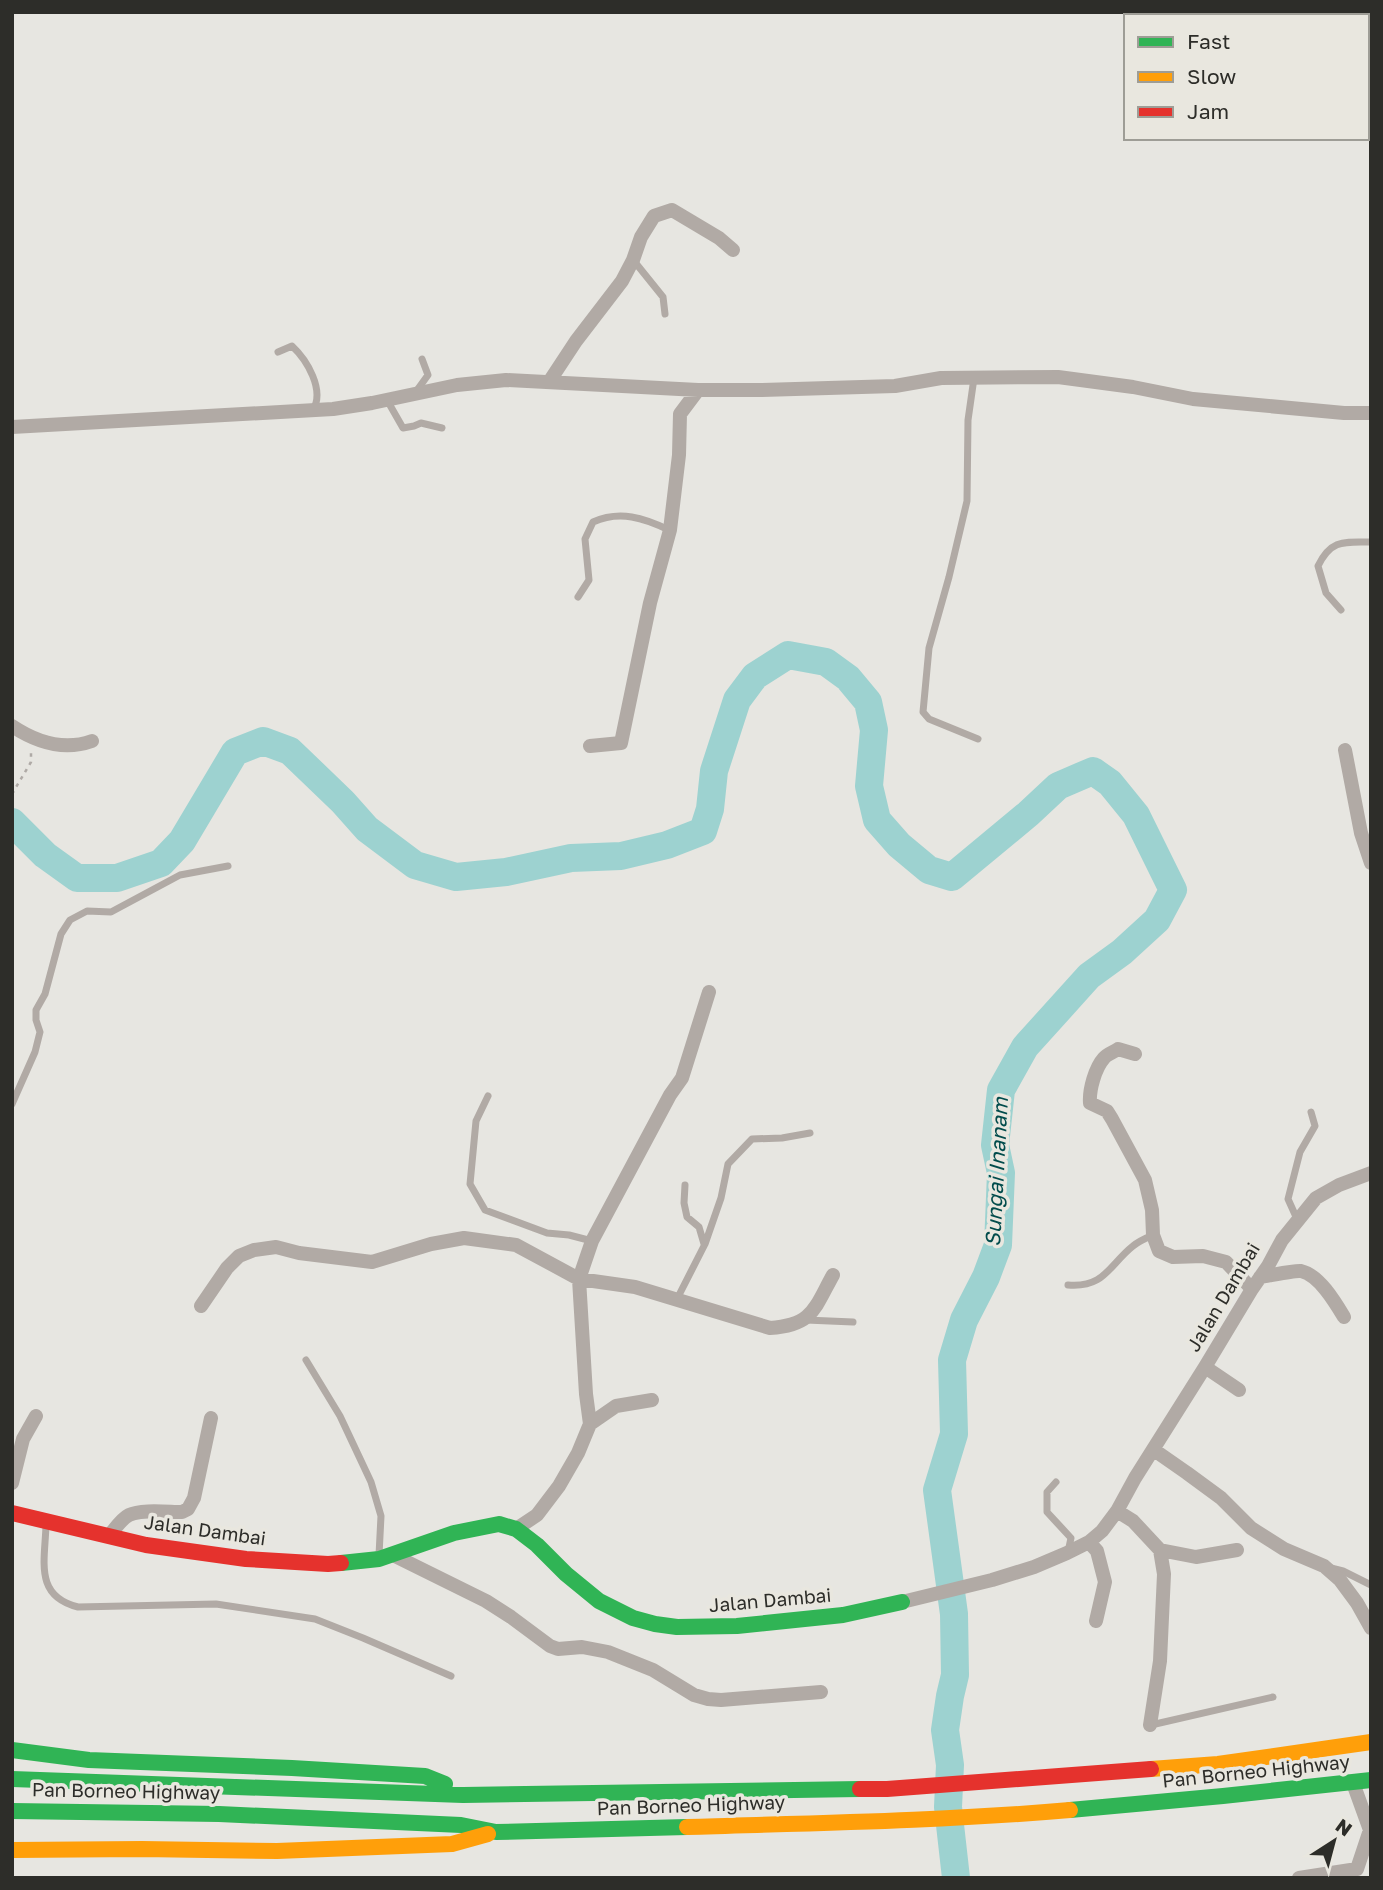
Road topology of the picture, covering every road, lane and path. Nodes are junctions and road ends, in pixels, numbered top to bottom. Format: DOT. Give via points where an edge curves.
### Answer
graph roads {
  1 [pos="733,250"];
  2 [pos="633,260"];
  3 [pos="665,314"];
  4 [pos="278,352"];
  5 [pos="422,359"];
  6 [pos="974,377"];
  7 [pos="549,382"];
  8 [pos="698,390"];
  9 [pos="414,394"];
  10 [pos="386,400"];
  11 [pos="313,410"];
  12 [pos="1371,413"];
  13 [pos="12,428"];
  14 [pos="442,428"];
  15 [pos="670,530"];
  16 [pos="1371,542"];
  17 [pos="578,597"];
  18 [pos="1340,610"];
  19 [pos="12,726"];
  20 [pos="978,739"];
  21 [pos="92,741"];
  22 [pos="590,746"];
  23 [pos="1345,750"];
  24 [pos="31,762"];
  25 [pos="12,794"];
  26 [pos="1371,863"];
  27 [pos="228,866"];
  28 [pos="709,992"];
  29 [pos="1135,1054"];
  30 [pos="488,1096"];
  31 [pos="12,1104"];
  32 [pos="1311,1112"];
  33 [pos="810,1133"];
  34 [pos="1371,1173"];
  35 [pos="685,1185"];
  36 [pos="1298,1220"];
  37 [pos="1153,1235"];
  38 [pos="592,1241"];
  39 [pos="705,1244"];
  40 [pos="833,1275"];
  41 [pos="579,1279"];
  42 [pos="1256,1283"];
  43 [pos="1069,1285"];
  44 [pos="677,1299"];
  45 [pos="201,1306"];
  46 [pos="1345,1317"];
  47 [pos="805,1320"];
  48 [pos="853,1322"];
  49 [pos="306,1360"];
  50 [pos="1205,1367"];
  51 [pos="1239,1390"];
  52 [pos="652,1400"];
  53 [pos="36,1416"];
  54 [pos="211,1418"];
  55 [pos="590,1423"];
  56 [pos="1154,1450"];
  57 [pos="1056,1482"];
  58 [pos="12,1483"];
  59 [pos="1117,1511"];
  60 [pos="12,1513"];
  61 [pos="46,1522"];
  62 [pos="516,1529"];
  63 [pos="109,1536"];
  64 [pos="1089,1542"];
  65 [pos="1160,1550"];
  66 [pos="1237,1550"];
  67 [pos="1068,1553"];
  68 [pos="386,1557"];
  69 [pos="1324,1566"];
  70 [pos="1371,1585"];
  71 [pos="902,1602"];
  72 [pos="1096,1621"];
  73 [pos="1371,1628"];
  74 [pos="451,1676"];
  75 [pos="821,1692"];
  76 [pos="1273,1697"];
  77 [pos="1150,1725"];
  78 [pos="1371,1742"];
  79 [pos="12,1750"];
  80 [pos="12,1779"];
  81 [pos="1371,1780"];
  82 [pos="1353,1783"];
  83 [pos="469,1795"];
  84 [pos="12,1811"];
  85 [pos="496,1832"];
  86 [pos="12,1850"];
  87 [pos="1299,1878"];
  1 -- 2 [label="street" via="672,210 654,216"];
  2 -- 3 [label="lane" via="663,297"];
  2 -- 7 [label="street"];
  4 -- 11 [label="lane" via="292,346 299,353 316,386"];
  5 -- 9 [label="lane" via="428,375"];
  6 -- 8 [label="street" via="895,386"];
  6 -- 12 [label="street" via="1058,377 1193,398"];
  6 -- 20 [label="lane" via="968,420 967,501 929,648 923,712 929,719"];
  7 -- 8 [label="street"];
  7 -- 9 [label="street" via="506,380"];
  8 -- 15 [label="street" via="680,414"];
  9 -- 10 [label="street"];
  10 -- 11 [label="street"];
  10 -- 14 [label="lane" via="402,428 421,423"];
  11 -- 13 [label="street"];
  15 -- 17 [label="lane" via="646,518 621,515 593,522 585,539 589,580"];
  15 -- 22 [label="street" via="650,603 624,735 621,743"];
  16 -- 18 [label="lane" via="1342,542 1325,552 1318,566 1326,593"];
  19 -- 21 [label="street" via="30,738 51,743 78,746"];
  23 -- 26 [label="street" via="1360,834"];
  24 -- 25 [label="path"];
  27 -- 31 [label="lane" via="180,875 111,912 87,911 71,920 61,934 37,1010 40,1032 35,1052"];
  28 -- 38 [label="street" via="682,1078"];
  29 -- 37 [label="street" via="1118,1049 1105,1057 1097,1069 1090,1102 1107,1111 1145,1180"];
  30 -- 38 [label="lane" via="476,1121 470,1184 485,1210 547,1233"];
  32 -- 36 [label="lane" via="1315,1126 1300,1152 1288,1199"];
  33 -- 39 [label="lane" via="752,1139 728,1164 722,1198"];
  34 -- 36 [label="street, Jalan Dambai" via="1316,1198"];
  35 -- 39 [label="lane" via="687,1217 699,1227"];
  36 -- 42 [label="street, Jalan Dambai"];
  37 -- 42 [label="street" via="1159,1251 1173,1257 1203,1256 1226,1262"];
  37 -- 43 [label="lane" via="1135,1244 1108,1273 1083,1286"];
  38 -- 41 [label="street"];
  39 -- 44 [label="lane"];
  40 -- 47 [label="street"];
  41 -- 44 [label="street"];
  41 -- 45 [label="street" via="516,1245 464,1238 372,1262 276,1247 239,1256"];
  41 -- 55 [label="street"];
  42 -- 46 [label="street" via="1301,1271 1331,1295"];
  42 -- 50 [label="street, Jalan Dambai"];
  44 -- 47 [label="street" via="770,1328"];
  47 -- 48 [label="lane"];
  49 -- 68 [label="lane" via="340,1416 371,1482 382,1516"];
  50 -- 51 [label="street"];
  50 -- 56 [label="street, Jalan Dambai"];
  52 -- 55 [label="street" via="616,1406"];
  53 -- 58 [label="street" via="23,1439"];
  54 -- 63 [label="street" via="188,1509 130,1514"];
  55 -- 62 [label="street" via="559,1486 537,1515"];
  56 -- 59 [label="street, Jalan Dambai"];
  56 -- 69 [label="street" via="1221,1498 1251,1528"];
  57 -- 67 [label="lane" via="1048,1492 1047,1512 1071,1538"];
  59 -- 64 [label="street, Jalan Dambai"];
  59 -- 65 [label="street"];
  60 -- 61 [label="main road, Jalan Dambai"];
  61 -- 63 [label="main road, Jalan Dambai"];
  61 -- 74 [label="lane" via="44,1575 51,1593 64,1603 78,1607 216,1604 315,1619"];
  62 -- 68 [label="main road, Jalan Dambai" via="484,1526"];
  62 -- 71 [label="main road, Jalan Dambai" via="599,1601 655,1624 737,1626 843,1615"];
  63 -- 68 [label="main road, Jalan Dambai" via="246,1559 328,1564"];
  64 -- 67 [label="street, Jalan Dambai"];
  64 -- 72 [label="street" via="1097,1551 1105,1582"];
  65 -- 66 [label="street" via="1196,1557"];
  65 -- 77 [label="street" via="1164,1588 1160,1661"];
  67 -- 71 [label="street, Jalan Dambai" via="992,1580"];
  68 -- 75 [label="street" via="486,1601 550,1646 608,1652 653,1670 694,1695 721,1700"];
  69 -- 70 [label="lane"];
  69 -- 73 [label="street" via="1340,1580"];
  76 -- 77 [label="lane"];
  78 -- 83 [label="main road, Pan Borneo Highway" via="1218,1764 887,1789"];
  79 -- 83 [label="main road" via="89,1760 425,1776"];
  80 -- 83 [label="main road, Pan Borneo Highway"];
  81 -- 82 [label="main road, Pan Borneo Highway"];
  82 -- 85 [label="main road, Pan Borneo Highway" via="1012,1815"];
  82 -- 87 [label="street" via="1370,1830 1357,1869"];
  84 -- 85 [label="main road, Pan Borneo Highway" via="219,1814 461,1825"];
  85 -- 86 [label="main road" via="452,1844 276,1851"];
}
